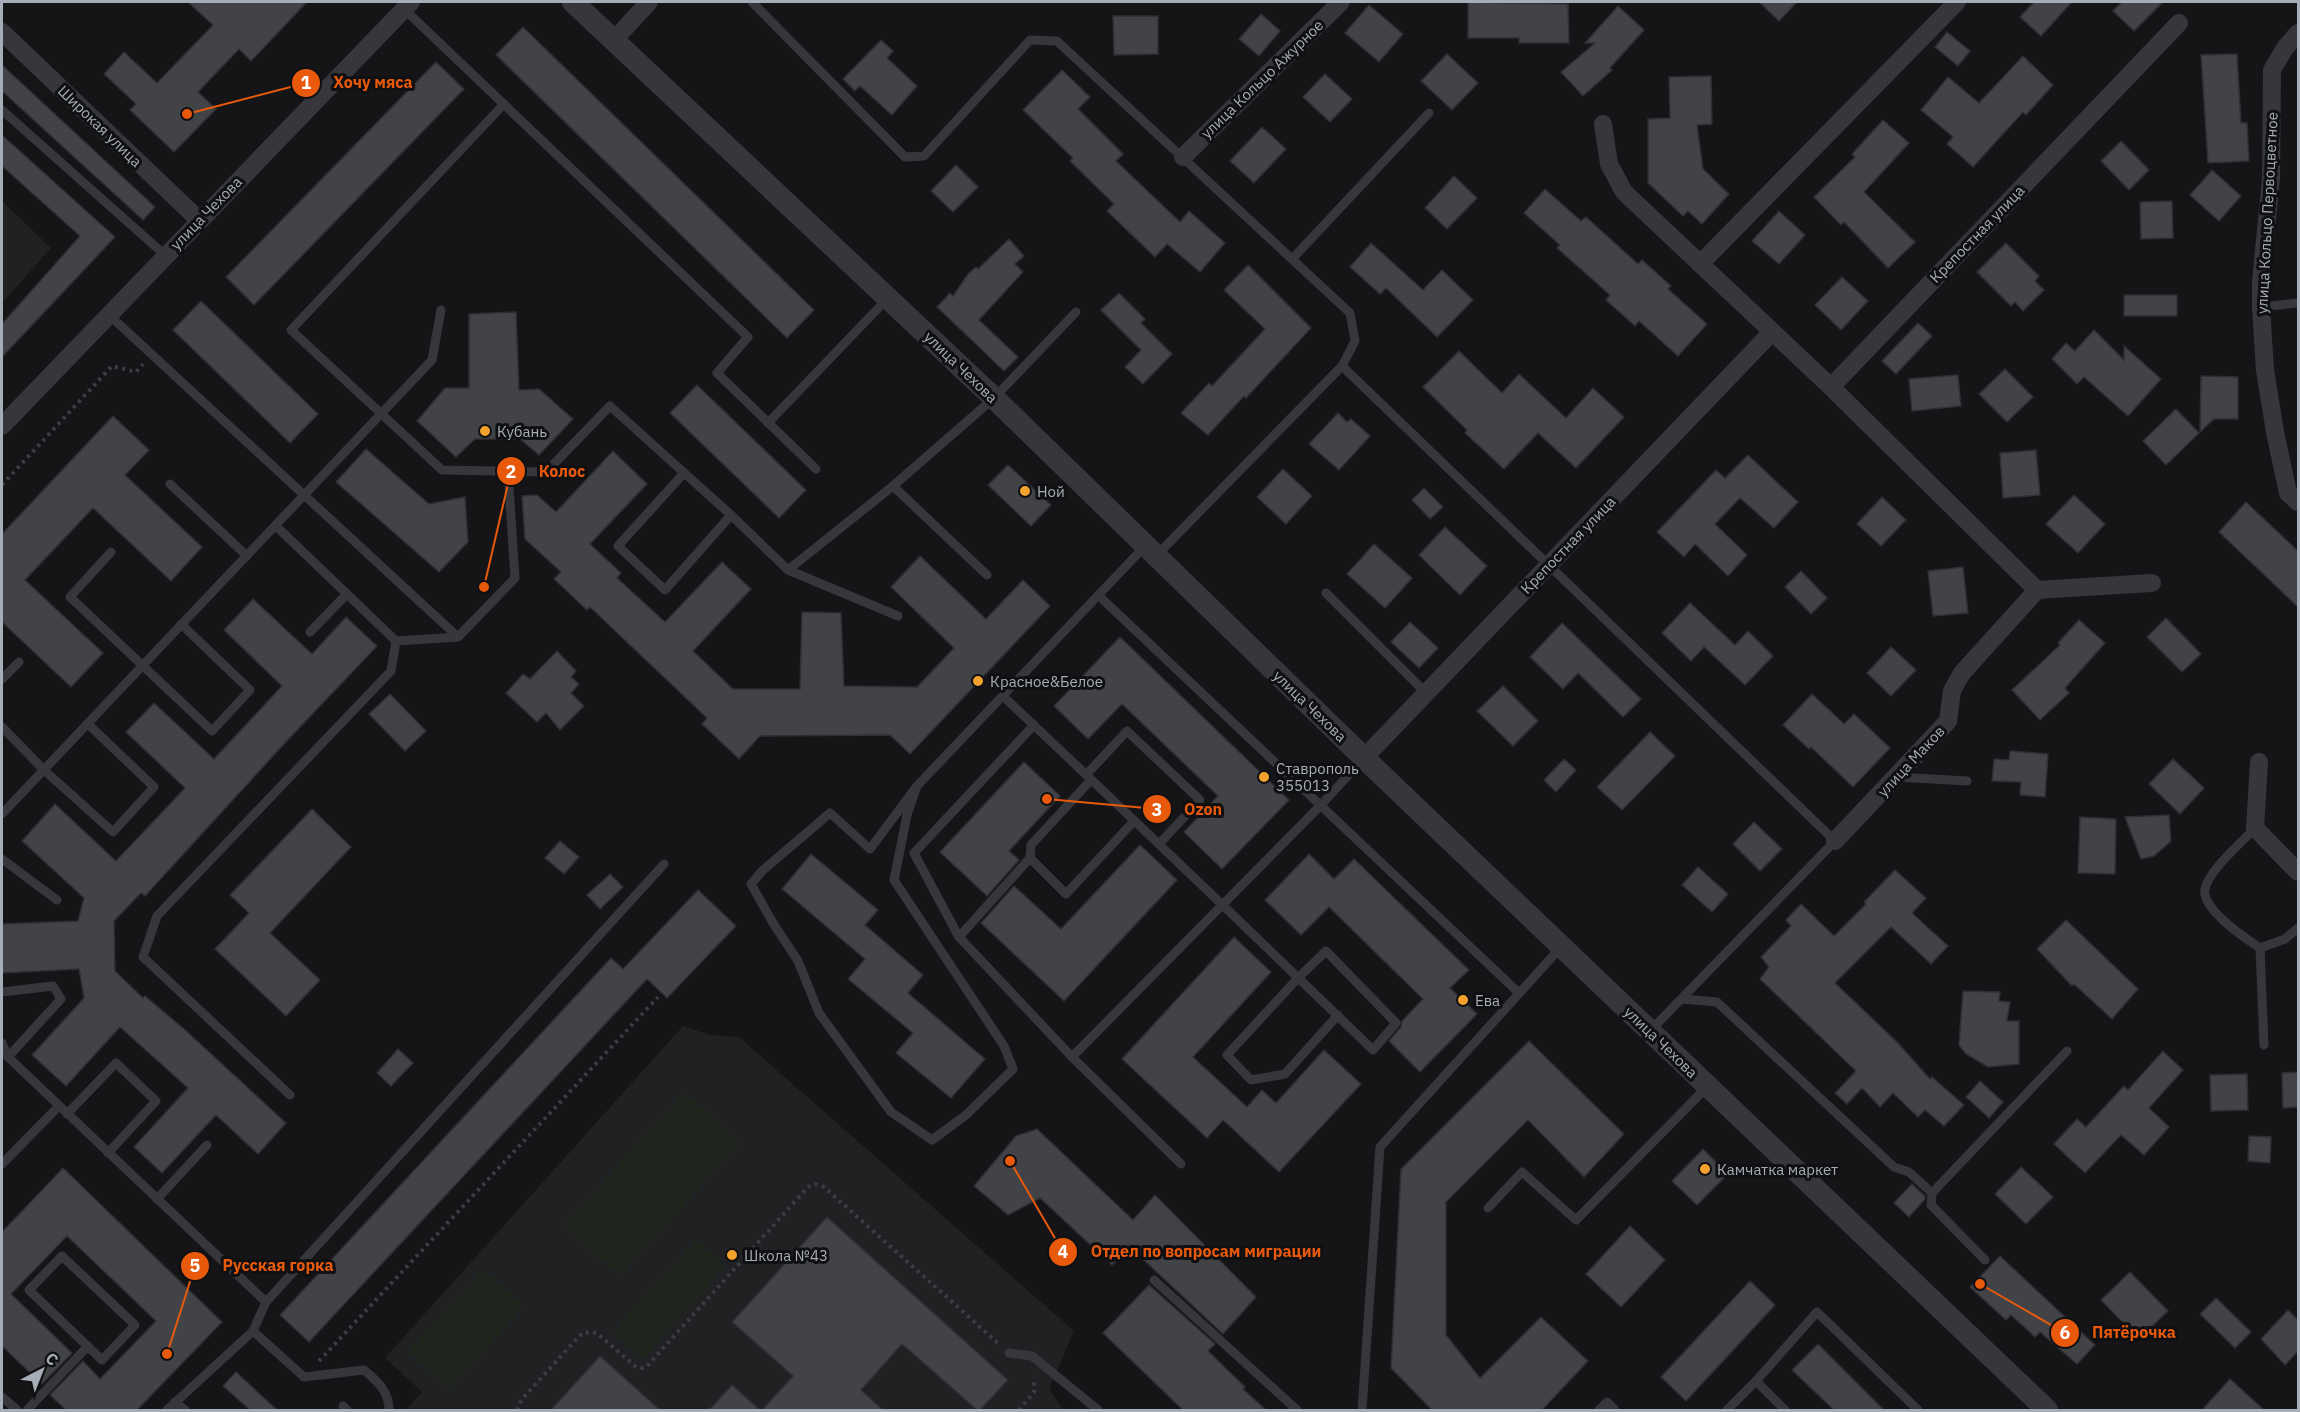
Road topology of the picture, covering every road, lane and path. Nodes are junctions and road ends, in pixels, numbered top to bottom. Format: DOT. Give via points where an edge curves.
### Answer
graph roads {
  1 [pos="573,2"];
  2 [pos="649,2"];
  3 [pos="752,2"];
  4 [pos="1341,2"];
  5 [pos="1957,2"];
  6 [pos="408,5"];
  7 [pos="2179,23"];
  8 [pos="2,32"];
  9 [pos="2298,33"];
  10 [pos="614,40"];
  11 [pos="504,104"];
  12 [pos="2,110"];
  13 [pos="1429,113"];
  14 [pos="1603,124"];
  15 [pos="1183,157"];
  16 [pos="199,220"];
  17 [pos="165,255"];
  18 [pos="1293,258"];
  19 [pos="1700,264"];
  20 [pos="888,298"];
  21 [pos="2298,303"];
  22 [pos="2261,307"];
  23 [pos="441,310"];
  24 [pos="1076,312"];
  25 [pos="108,314"];
  26 [pos="1772,332"];
  27 [pos="152,355"];
  28 [pos="1342,366"];
  29 [pos="1830,387"];
  30 [pos="994,398"];
  31 [pos="381,414"];
  32 [pos="768,423"];
  33 [pos="2,426"];
  34 [pos="816,469"];
  35 [pos="508,471"];
  36 [pos="684,473"];
  37 [pos="170,484"];
  38 [pos="2,485"];
  39 [pos="893,486"];
  40 [pos="305,496"];
  41 [pos="2298,502"];
  42 [pos="731,515"];
  43 [pos="276,526"];
  44 [pos="1151,550"];
  45 [pos="111,552"];
  46 [pos="247,556"];
  47 [pos="1548,566"];
  48 [pos="788,570"];
  49 [pos="987,576"];
  50 [pos="2152,583"];
  51 [pos="2037,590"];
  52 [pos="1326,593"];
  53 [pos="347,594"];
  54 [pos="1098,595"];
  55 [pos="898,616"];
  56 [pos="181,624"];
  57 [pos="310,632"];
  58 [pos="458,637"];
  59 [pos="396,641"];
  60 [pos="19,662"];
  61 [pos="143,665"];
  62 [pos="2,679"];
  63 [pos="1426,693"];
  64 [pos="1004,697"];
  65 [pos="88,724"];
  66 [pos="1034,725"];
  67 [pos="2,727"];
  68 [pos="1364,758"];
  69 [pos="2259,762"];
  70 [pos="44,770"];
  71 [pos="1896,777"];
  72 [pos="1089,778"];
  73 [pos="1967,782"];
  74 [pos="917,786"];
  75 [pos="1320,806"];
  76 [pos="2,814"];
  77 [pos="1134,821"];
  78 [pos="2255,828"];
  79 [pos="1835,841"];
  80 [pos="1160,843"];
  81 [pos="1030,858"];
  82 [pos="2,859"];
  83 [pos="664,864"];
  84 [pos="2298,872"];
  85 [pos="57,900"];
  86 [pos="1222,904"];
  87 [pos="2298,928"];
  88 [pos="959,937"];
  89 [pos="1562,946"];
  90 [pos="2260,948"];
  91 [pos="1298,978"];
  92 [pos="2,992"];
  93 [pos="1519,993"];
  94 [pos="658,997"];
  95 [pos="1682,999"];
  96 [pos="1338,1016"];
  97 [pos="1650,1030"];
  98 [pos="2,1043"];
  99 [pos="2264,1045"];
  100 [pos="2067,1051"];
  101 [pos="8,1057"];
  102 [pos="1072,1057"];
  103 [pos="1707,1087"];
  104 [pos="290,1095"];
  105 [pos="59,1106"];
  106 [pos="68,1114"];
  107 [pos="207,1145"];
  108 [pos="108,1152"];
  109 [pos="2,1164"];
  110 [pos="1181,1164"];
  111 [pos="1932,1193"];
  112 [pos="157,1199"];
  113 [pos="1488,1208"];
  114 [pos="1985,1260"];
  115 [pos="1154,1280"];
  116 [pos="266,1302"];
  117 [pos="253,1331"];
  118 [pos="88,1346"];
  119 [pos="1009,1353"];
  120 [pos="304,1377"];
  121 [pos="1756,1381"];
  122 [pos="2,1397"];
  123 [pos="175,1402"];
  124 [pos="17,1410"];
  125 [pos="27,1410"];
  126 [pos="167,1410"];
  127 [pos="185,1410"];
  128 [pos="389,1410"];
  129 [pos="517,1410"];
  130 [pos="1019,1410"];
  131 [pos="1098,1410"];
  132 [pos="1297,1410"];
  133 [pos="1362,1410"];
  134 [pos="1599,1410"];
  135 [pos="1615,1410"];
  136 [pos="1728,1410"];
  137 [pos="1785,1410"];
  138 [pos="1918,1410"];
  139 [pos="2047,1410"];
  1 -- 10 [label="street, улица Чехова"];
  2 -- 10 [label="street"];
  3 -- 15 [label="lane" via="905,157 924,156 1030,40 1057,41"];
  4 -- 15 [label="street, улица Кольцо Ажурное"];
  5 -- 19 [label="street"];
  6 -- 11 [label="lane"];
  6 -- 16 [label="street, улица Чехова"];
  7 -- 29 [label="street, Крепостная улица"];
  8 -- 16 [label="street, Широкая улица"];
  9 -- 22 [label="street, улица Кольцо Первоцветное" via="2272,70 2271,178"];
  10 -- 20 [label="street, улица Чехова"];
  11 -- 31 [label="lane" via="291,330"];
  11 -- 32 [label="lane" via="748,337 717,373"];
  12 -- 17 [label="lane"];
  13 -- 18 [label="lane"];
  14 -- 19 [label="street" via="1609,164 1624,192"];
  15 -- 18 [label="lane"];
  16 -- 17 [label="street, улица Чехова"];
  17 -- 25 [label="street, улица Чехова"];
  18 -- 28 [label="lane" via="1350,313 1355,342"];
  19 -- 26 [label="street"];
  20 -- 30 [label="street, улица Чехова"];
  20 -- 32 [label="lane"];
  21 -- 22 [label="lane"];
  22 -- 41 [label="street, улица Кольцо Первоцветное" via="2265,370 2275,432 2288,493"];
  23 -- 31 [label="lane" via="432,360"];
  24 -- 30 [label="lane"];
  25 -- 27 [label="lane"];
  25 -- 33 [label="street, улица Чехова"];
  26 -- 29 [label="street"];
  26 -- 47 [label="street, Крепостная улица"];
  27 -- 38 [label="path" via="136,372 112,366"];
  27 -- 40 [label="lane"];
  28 -- 44 [label="lane"];
  28 -- 47 [label="lane"];
  29 -- 51 [label="street"];
  30 -- 39 [label="lane"];
  30 -- 44 [label="street, улица Чехова"];
  31 -- 35 [label="lane" via="442,470"];
  31 -- 40 [label="lane"];
  32 -- 34 [label="lane"];
  35 -- 36 [label="lane" via="546,472 610,406"];
  35 -- 58 [label="lane" via="515,578"];
  36 -- 42 [label="lane"];
  36 -- 42 [label="lane" via="618,546 665,590"];
  37 -- 46 [label="lane"];
  39 -- 48 [label="lane"];
  39 -- 49 [label="lane"];
  40 -- 43 [label="lane"];
  40 -- 58 [label="lane"];
  42 -- 48 [label="lane"];
  43 -- 46 [label="lane"];
  43 -- 53 [label="lane"];
  44 -- 54 [label="lane"];
  44 -- 68 [label="street, улица Чехова"];
  45 -- 61 [label="lane" via="70,597"];
  46 -- 56 [label="lane"];
  47 -- 63 [label="street, Крепостная улица"];
  47 -- 79 [label="lane"];
  48 -- 55 [label="lane"];
  50 -- 51 [label="street"];
  51 -- 71 [label="street, улица Маков" via="1962,673 1952,691 1948,721"];
  52 -- 63 [label="lane"];
  53 -- 57 [label="lane"];
  53 -- 59 [label="lane"];
  54 -- 64 [label="lane"];
  54 -- 75 [label="lane"];
  56 -- 61 [label="lane"];
  56 -- 61 [label="lane" via="250,690 212,730"];
  58 -- 59 [label="lane"];
  59 -- 104 [label="lane" via="391,671 157,916 143,957"];
  60 -- 62 [label="lane"];
  61 -- 65 [label="lane"];
  63 -- 68 [label="street, Крепостная улица"];
  64 -- 66 [label="lane"];
  64 -- 74 [label="lane"];
  65 -- 70 [label="lane"];
  65 -- 70 [label="lane" via="154,787 113,832"];
  66 -- 72 [label="lane"];
  66 -- 88 [label="lane" via="914,853"];
  67 -- 70 [label="lane"];
  68 -- 75 [label="lane"];
  68 -- 89 [label="street, улица Чехова"];
  69 -- 78 [label="street"];
  70 -- 76 [label="lane"];
  71 -- 73 [label="lane"];
  71 -- 79 [label="street, улица Маков"];
  72 -- 77 [label="lane"];
  72 -- 80 [label="lane" via="1127,731 1200,800"];
  72 -- 81 [label="lane" via="1031,845"];
  74 -- 74 [label="lane" via="870,849 830,813 751,884 798,961 819,1013 891,1113 932,1140 966,1115 1013,1069 1004,1046 894,880"];
  75 -- 86 [label="lane"];
  75 -- 93 [label="lane"];
  77 -- 80 [label="lane"];
  77 -- 81 [label="lane" via="1066,894"];
  78 -- 84 [label="street"];
  78 -- 90 [label="lane" via="2211,876 2204,890 2208,904 2241,936"];
  79 -- 95 [label="lane"];
  80 -- 86 [label="lane"];
  81 -- 88 [label="lane"];
  82 -- 85 [label="lane"];
  83 -- 116 [label="lane"];
  86 -- 91 [label="lane"];
  86 -- 102 [label="lane"];
  87 -- 90 [label="lane" via="2285,939"];
  88 -- 102 [label="lane"];
  89 -- 93 [label="lane"];
  89 -- 97 [label="street, улица Чехова"];
  90 -- 99 [label="lane"];
  91 -- 96 [label="lane"];
  91 -- 96 [label="lane" via="1326,951 1396,1023 1373,1050"];
  91 -- 96 [label="lane" via="1227,1054 1251,1080 1285,1074"];
  92 -- 101 [label="lane" via="53,986 61,999"];
  93 -- 133 [label="lane" via="1380,1147"];
  94 -- 120 [label="path"];
  95 -- 97 [label="lane"];
  95 -- 111 [label="lane" via="1717,1002 1894,1167 1909,1172"];
  97 -- 103 [label="street, улица Чехова"];
  98 -- 101 [label="lane"];
  100 -- 111 [label="lane"];
  101 -- 105 [label="lane"];
  102 -- 110 [label="lane"];
  103 -- 113 [label="lane" via="1576,1220 1522,1172"];
  103 -- 139 [label="street, улица Чехова"];
  105 -- 106 [label="lane"];
  105 -- 109 [label="lane"];
  106 -- 108 [label="lane"];
  106 -- 108 [label="lane" via="116,1063 156,1101"];
  107 -- 112 [label="lane"];
  108 -- 112 [label="lane"];
  111 -- 114 [label="lane" via="1931,1205"];
  112 -- 116 [label="lane"];
  115 -- 132 [label="lane"];
  116 -- 117 [label="lane"];
  117 -- 120 [label="lane"];
  117 -- 123 [label="lane"];
  118 -- 118 [label="lane" via="28,1290 62,1256 135,1325 102,1360"];
  118 -- 125 [label="lane"];
  119 -- 129 [label="path" via="824,1187 813,1185 646,1366 634,1366 598,1334 582,1333 522,1399"];
  119 -- 130 [label="path" via="1035,1379 1034,1392"];
  119 -- 131 [label="lane" via="1032,1356"];
  120 -- 128 [label="lane" via="364,1370 384,1389"];
  121 -- 136 [label="lane"];
  121 -- 137 [label="lane"];
  121 -- 138 [label="lane" via="1817,1312"];
  122 -- 124 [label="lane"];
  123 -- 126 [label="lane"];
  123 -- 127 [label="lane"];
  134 -- 135 [label="lane" via="1607,1402"];
}
